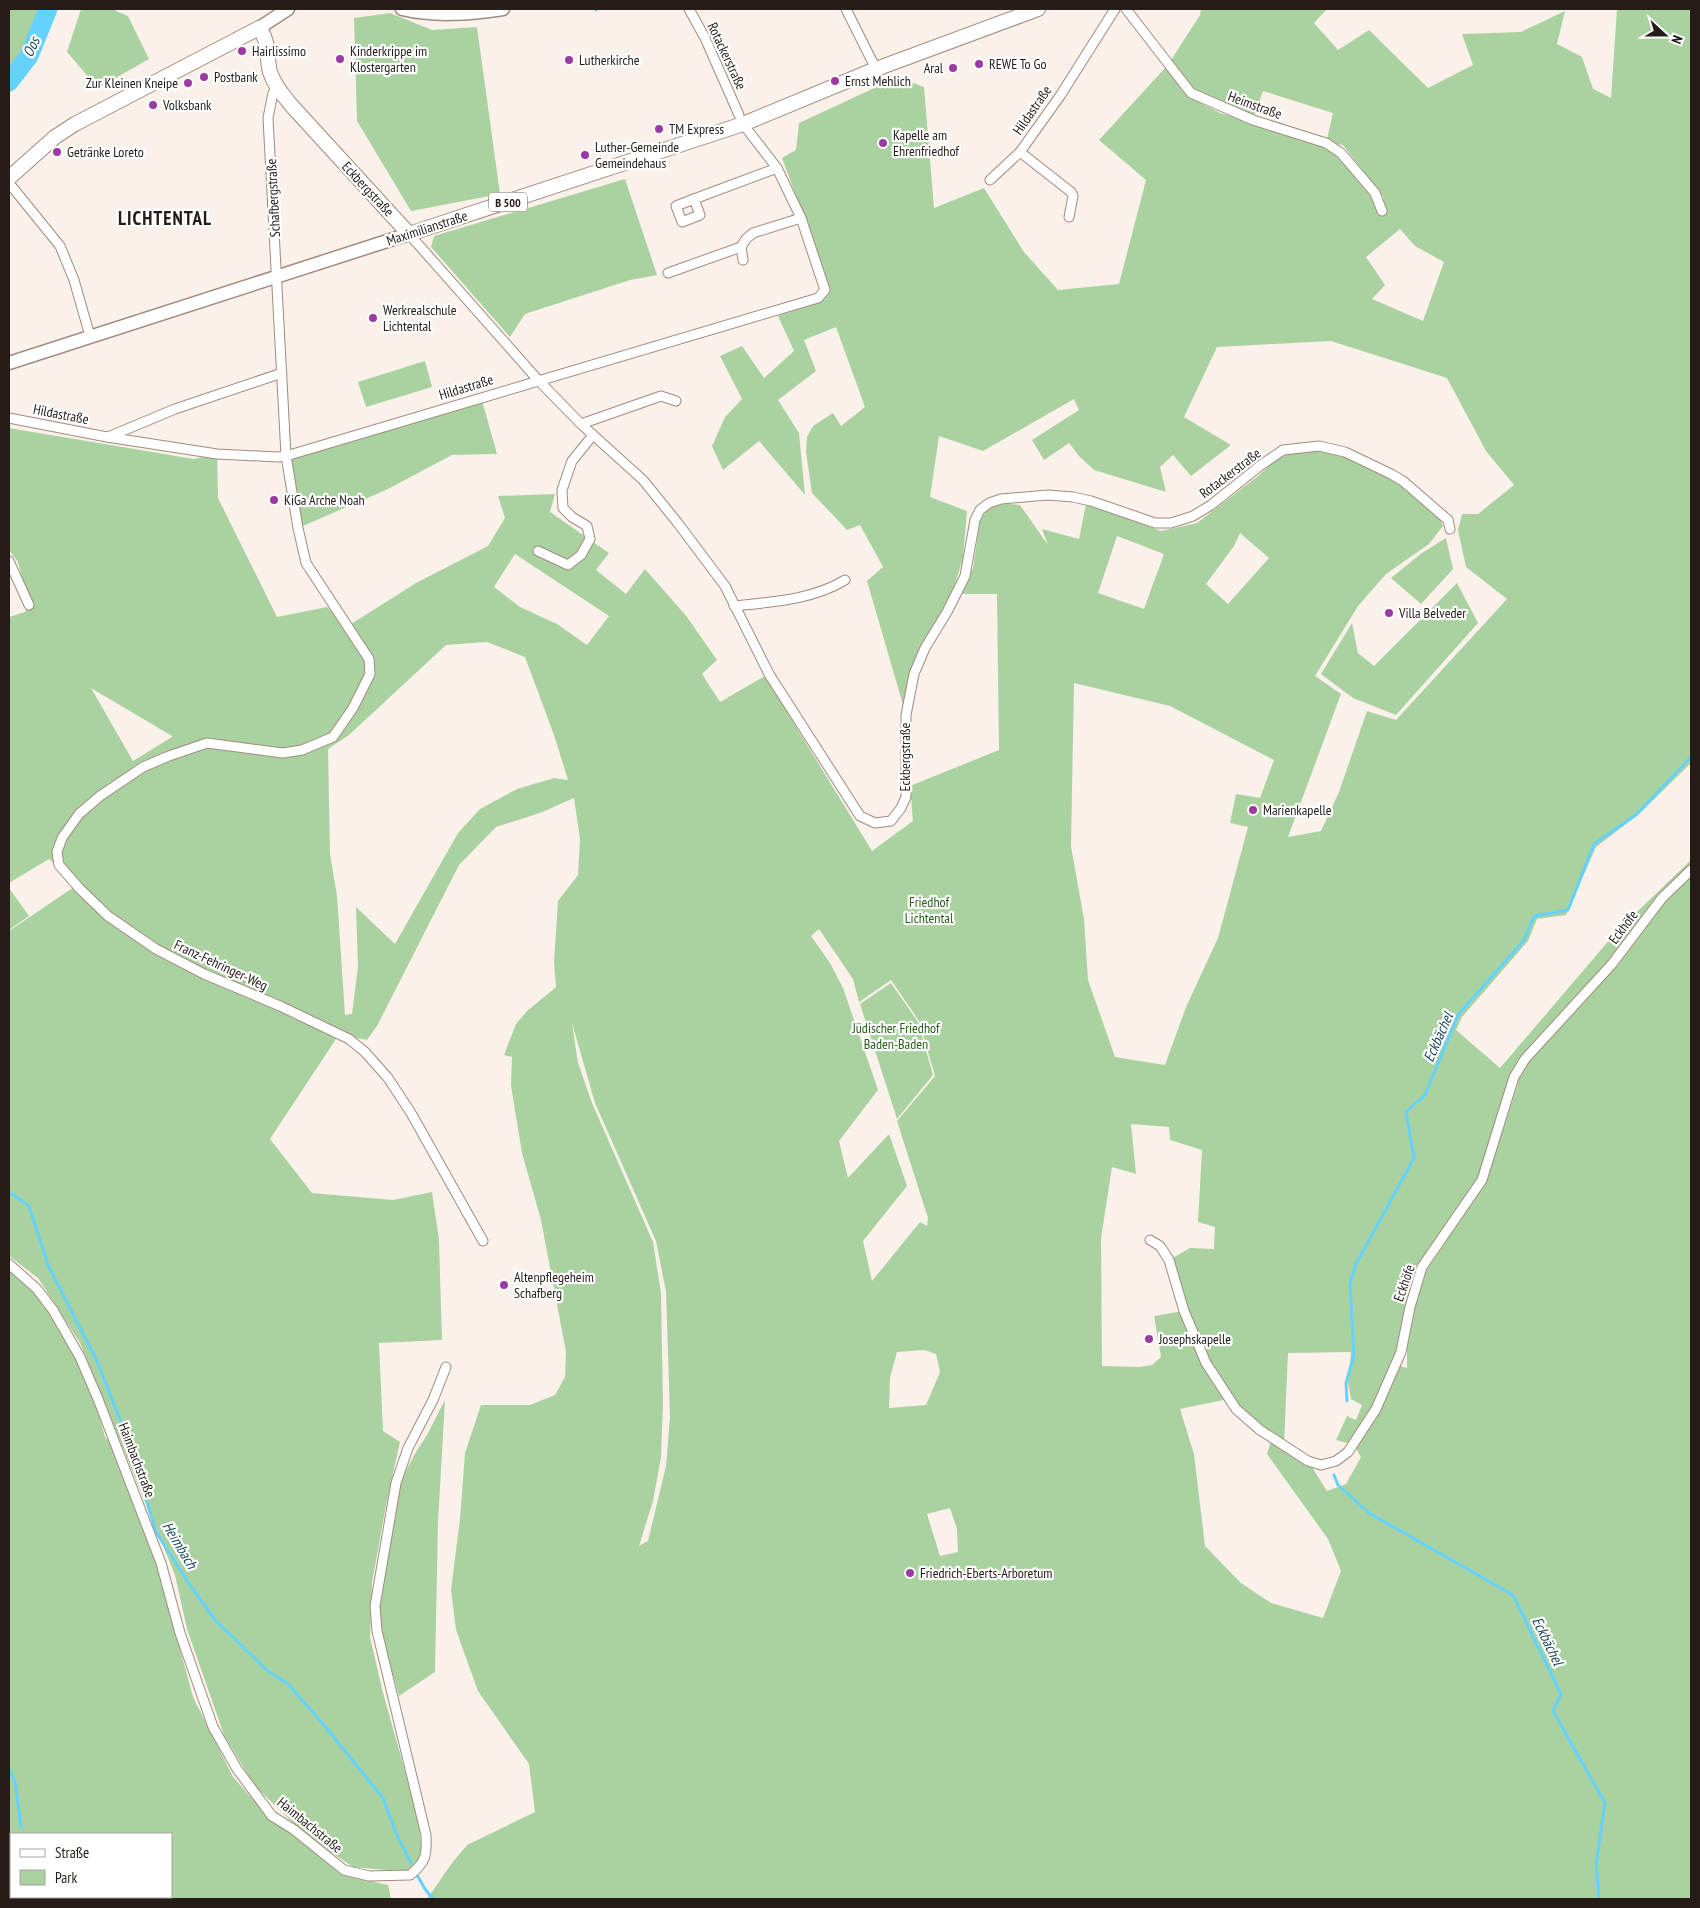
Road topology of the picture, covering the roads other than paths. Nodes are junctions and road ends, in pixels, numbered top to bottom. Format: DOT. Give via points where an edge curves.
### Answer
graph roads {
  1 [pos="288,9"];
  2 [pos="402,9"];
  3 [pos="503,9"];
  4 [pos="689,9"];
  5 [pos="846,9"];
  6 [pos="1038,9"];
  7 [pos="1114,9"];
  8 [pos="1126,9"];
  9 [pos="259,28"];
  10 [pos="876,70"];
  11 [pos="277,87"];
  12 [pos="741,119"];
  13 [pos="1020,152"];
  14 [pos="778,168"];
  15 [pos="9,178"];
  16 [pos="990,180"];
  17 [pos="9,183"];
  18 [pos="694,200"];
  19 [pos="1382,211"];
  20 [pos="1069,217"];
  21 [pos="801,218"];
  22 [pos="410,234"];
  23 [pos="741,247"];
  24 [pos="743,260"];
  25 [pos="668,273"];
  26 [pos="277,276"];
  27 [pos="825,290"];
  28 [pos="90,336"];
  29 [pos="9,363"];
  30 [pos="282,373"];
  31 [pos="538,380"];
  32 [pos="676,401"];
  33 [pos="9,418"];
  34 [pos="581,424"];
  35 [pos="593,435"];
  36 [pos="107,437"];
  37 [pos="286,456"];
  38 [pos="1001,499"];
  39 [pos="1450,529"];
  40 [pos="538,551"];
  41 [pos="9,561"];
  42 [pos="845,580"];
  43 [pos="29,605"];
  44 [pos="734,606"];
  45 [pos="1691,870"];
  46 [pos="1150,1240"];
  47 [pos="483,1241"];
  48 [pos="9,1264"];
  49 [pos="446,1367"];
  1 -- 9 [label="main road"];
  2 -- 3 [label="main road" via="449,14"];
  4 -- 12 [label="street, Rotackerstraße"];
  5 -- 10 [label="street"];
  6 -- 10 [label="main road, Maximilianstraße / B 500"];
  7 -- 13 [label="street, Hildastraße" via="1060,96"];
  8 -- 19 [label="street, Heimstraße" via="1191,93 1253,120 1326,143 1341,153 1375,193"];
  9 -- 11 [label="main road" via="265,37 270,70"];
  9 -- 15 [label="main road" via="61,133"];
  10 -- 12 [label="main road, Maximilianstraße / B 500"];
  11 -- 22 [label="main road, Eckbergstraße"];
  11 -- 26 [label="street, Schafbergstraße" via="268,118"];
  12 -- 14 [label="street, Rotackerstraße"];
  12 -- 22 [label="main road, Maximilianstraße / B 500" via="659,153"];
  13 -- 16 [label="street, Hildastraße"];
  13 -- 20 [label="street, Hildastraße" via="1071,192"];
  14 -- 18 [label="street"];
  14 -- 21 [label="street, Rotackerstraße"];
  17 -- 28 [label="street" via="60,246 74,280"];
  21 -- 23 [label="street" via="753,233"];
  21 -- 27 [label="street, Rotackerstraße"];
  22 -- 26 [label="main road, Maximilianstraße"];
  22 -- 31 [label="street, Eckbergstraße"];
  23 -- 24 [label="street"];
  23 -- 25 [label="street"];
  26 -- 28 [label="main road, Maximilianstraße"];
  26 -- 30 [label="street, Schafbergstraße"];
  27 -- 31 [label="street, Hildastraße" via="818,298"];
  28 -- 29 [label="main road, Maximilianstraße"];
  30 -- 36 [label="street" via="175,409"];
  30 -- 37 [label="street, Schafbergstraße"];
  31 -- 34 [label="street, Eckbergstraße"];
  31 -- 37 [label="street, Hildastraße"];
  32 -- 34 [label="street" via="661,396"];
  33 -- 36 [label="street, Hildastraße"];
  34 -- 35 [label="street, Eckbergstraße"];
  35 -- 40 [label="street" via="572,461 562,490 563,508 587,526 590,539 580,555 568,565"];
  35 -- 44 [label="street, Eckbergstraße" via="643,480 725,586"];
  36 -- 37 [label="street, Hildastraße" via="217,454"];
  37 -- 47 [label="street, Franz-Fehringer-Weg" via="306,562 369,659 370,674 346,720 333,737 302,750 283,752 207,744 143,767 79,814 62,838 57,852 59,865 108,916 179,963 349,1039 365,1052 388,1078 411,1113"];
  38 -- 39 [label="street, Rotackerstraße" via="1048,495 1073,497 1156,523 1171,524 1211,505 1283,450 1319,446 1345,452 1403,481 1448,520"];
  38 -- 44 [label="street, Eckbergstraße" via="980,510 975,520 965,576 914,674 906,715 906,797 891,820 875,823 860,816 769,674"];
  41 -- 43 [label="street"];
  42 -- 44 [label="street" via="804,597"];
  45 -- 46 [label="street, Eckhöfe" via="1662,898 1612,964 1525,1059 1514,1077 1482,1180 1422,1267 1400,1352 1376,1409 1348,1452 1336,1462 1321,1465 1308,1462 1260,1430 1236,1409 1206,1363 1184,1311 1169,1260 1160,1246"];
  48 -- 49 [label="street, Haimbachstraße" via="37,1289 80,1357 161,1563 180,1633 213,1727 237,1770 272,1816 293,1828 344,1870 369,1876 410,1875 420,1867 427,1853 426,1835 377,1631 375,1606 396,1483 408,1448 434,1400"];
}
